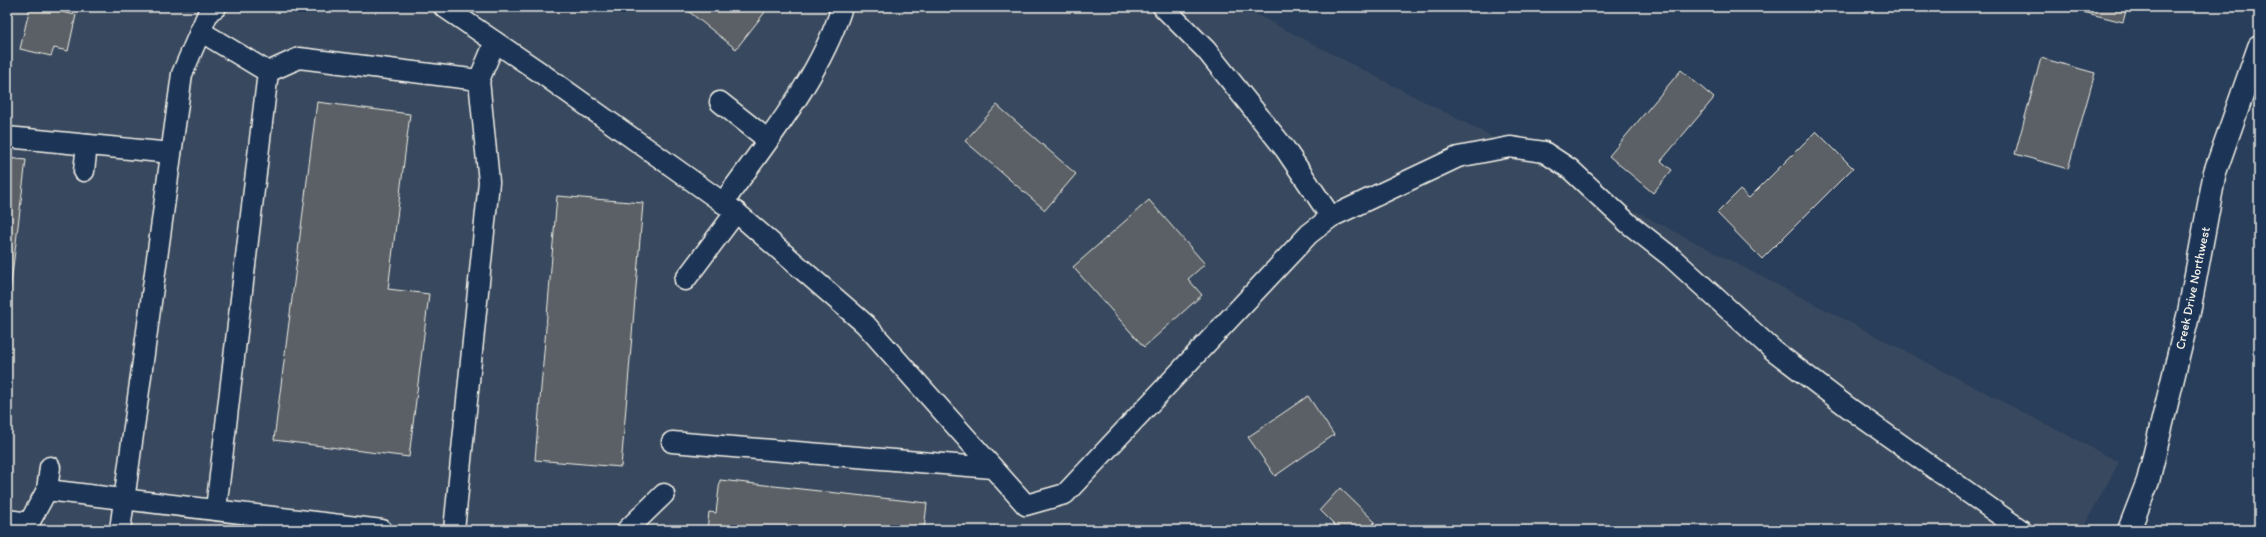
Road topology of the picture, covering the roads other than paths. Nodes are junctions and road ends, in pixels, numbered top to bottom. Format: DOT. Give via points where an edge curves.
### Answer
graph roads {
  1 [pos="216,7"];
  2 [pos="444,7"];
  3 [pos="842,7"];
  4 [pos="1163,7"];
  5 [pos="200,31"];
  6 [pos="496,42"];
  7 [pos="2259,48"];
  8 [pos="268,72"];
  9 [pos="479,80"];
  10 [pos="720,102"];
  11 [pos="7,137"];
  12 [pos="768,140"];
  13 [pos="87,145"];
  14 [pos="171,153"];
  15 [pos="84,171"];
  16 [pos="730,207"];
  17 [pos="1331,217"];
  18 [pos="685,280"];
  19 [pos="672,442"];
  20 [pos="50,467"];
  21 [pos="993,468"];
  22 [pos="47,490"];
  23 [pos="664,494"];
  24 [pos="124,498"];
  25 [pos="216,509"];
  26 [pos="7,520"];
  27 [pos="120,530"];
  28 [pos="382,530"];
  29 [pos="454,530"];
  30 [pos="627,530"];
  31 [pos="2021,530"];
  32 [pos="2129,530"];
  1 -- 5 [label="lane" via="209,11"];
  2 -- 6 [label="lane"];
  3 -- 12 [label="lane" via="817,64"];
  4 -- 17 [label="lane" via="1206,50 1285,149"];
  5 -- 8 [label="lane"];
  5 -- 14 [label="lane" via="182,74"];
  6 -- 9 [label="lane"];
  6 -- 16 [label="lane"];
  7 -- 32 [label="street, Creek Drive Northwest" via="2215,172 2183,335 2148,481"];
  8 -- 9 [label="lane" via="299,58"];
  8 -- 25 [label="lane"];
  9 -- 29 [label="lane" via="489,182"];
  10 -- 12 [label="lane"];
  11 -- 13 [label="lane"];
  12 -- 16 [label="lane"];
  13 -- 14 [label="lane"];
  13 -- 15 [label="lane"];
  14 -- 24 [label="lane"];
  16 -- 18 [label="lane"];
  16 -- 21 [label="lane" via="865,324"];
  17 -- 21 [label="lane" via="1309,234 1065,494 1026,504"];
  17 -- 31 [label="lane" via="1458,157 1510,147 1544,152 1570,169 1628,224 1671,257 1773,350 1849,408"];
  19 -- 21 [label="lane"];
  20 -- 22 [label="lane"];
  22 -- 24 [label="lane"];
  22 -- 26 [label="lane" via="29,523"];
  23 -- 30 [label="lane"];
  24 -- 25 [label="lane"];
  24 -- 27 [label="lane"];
  25 -- 28 [label="lane"];
}
